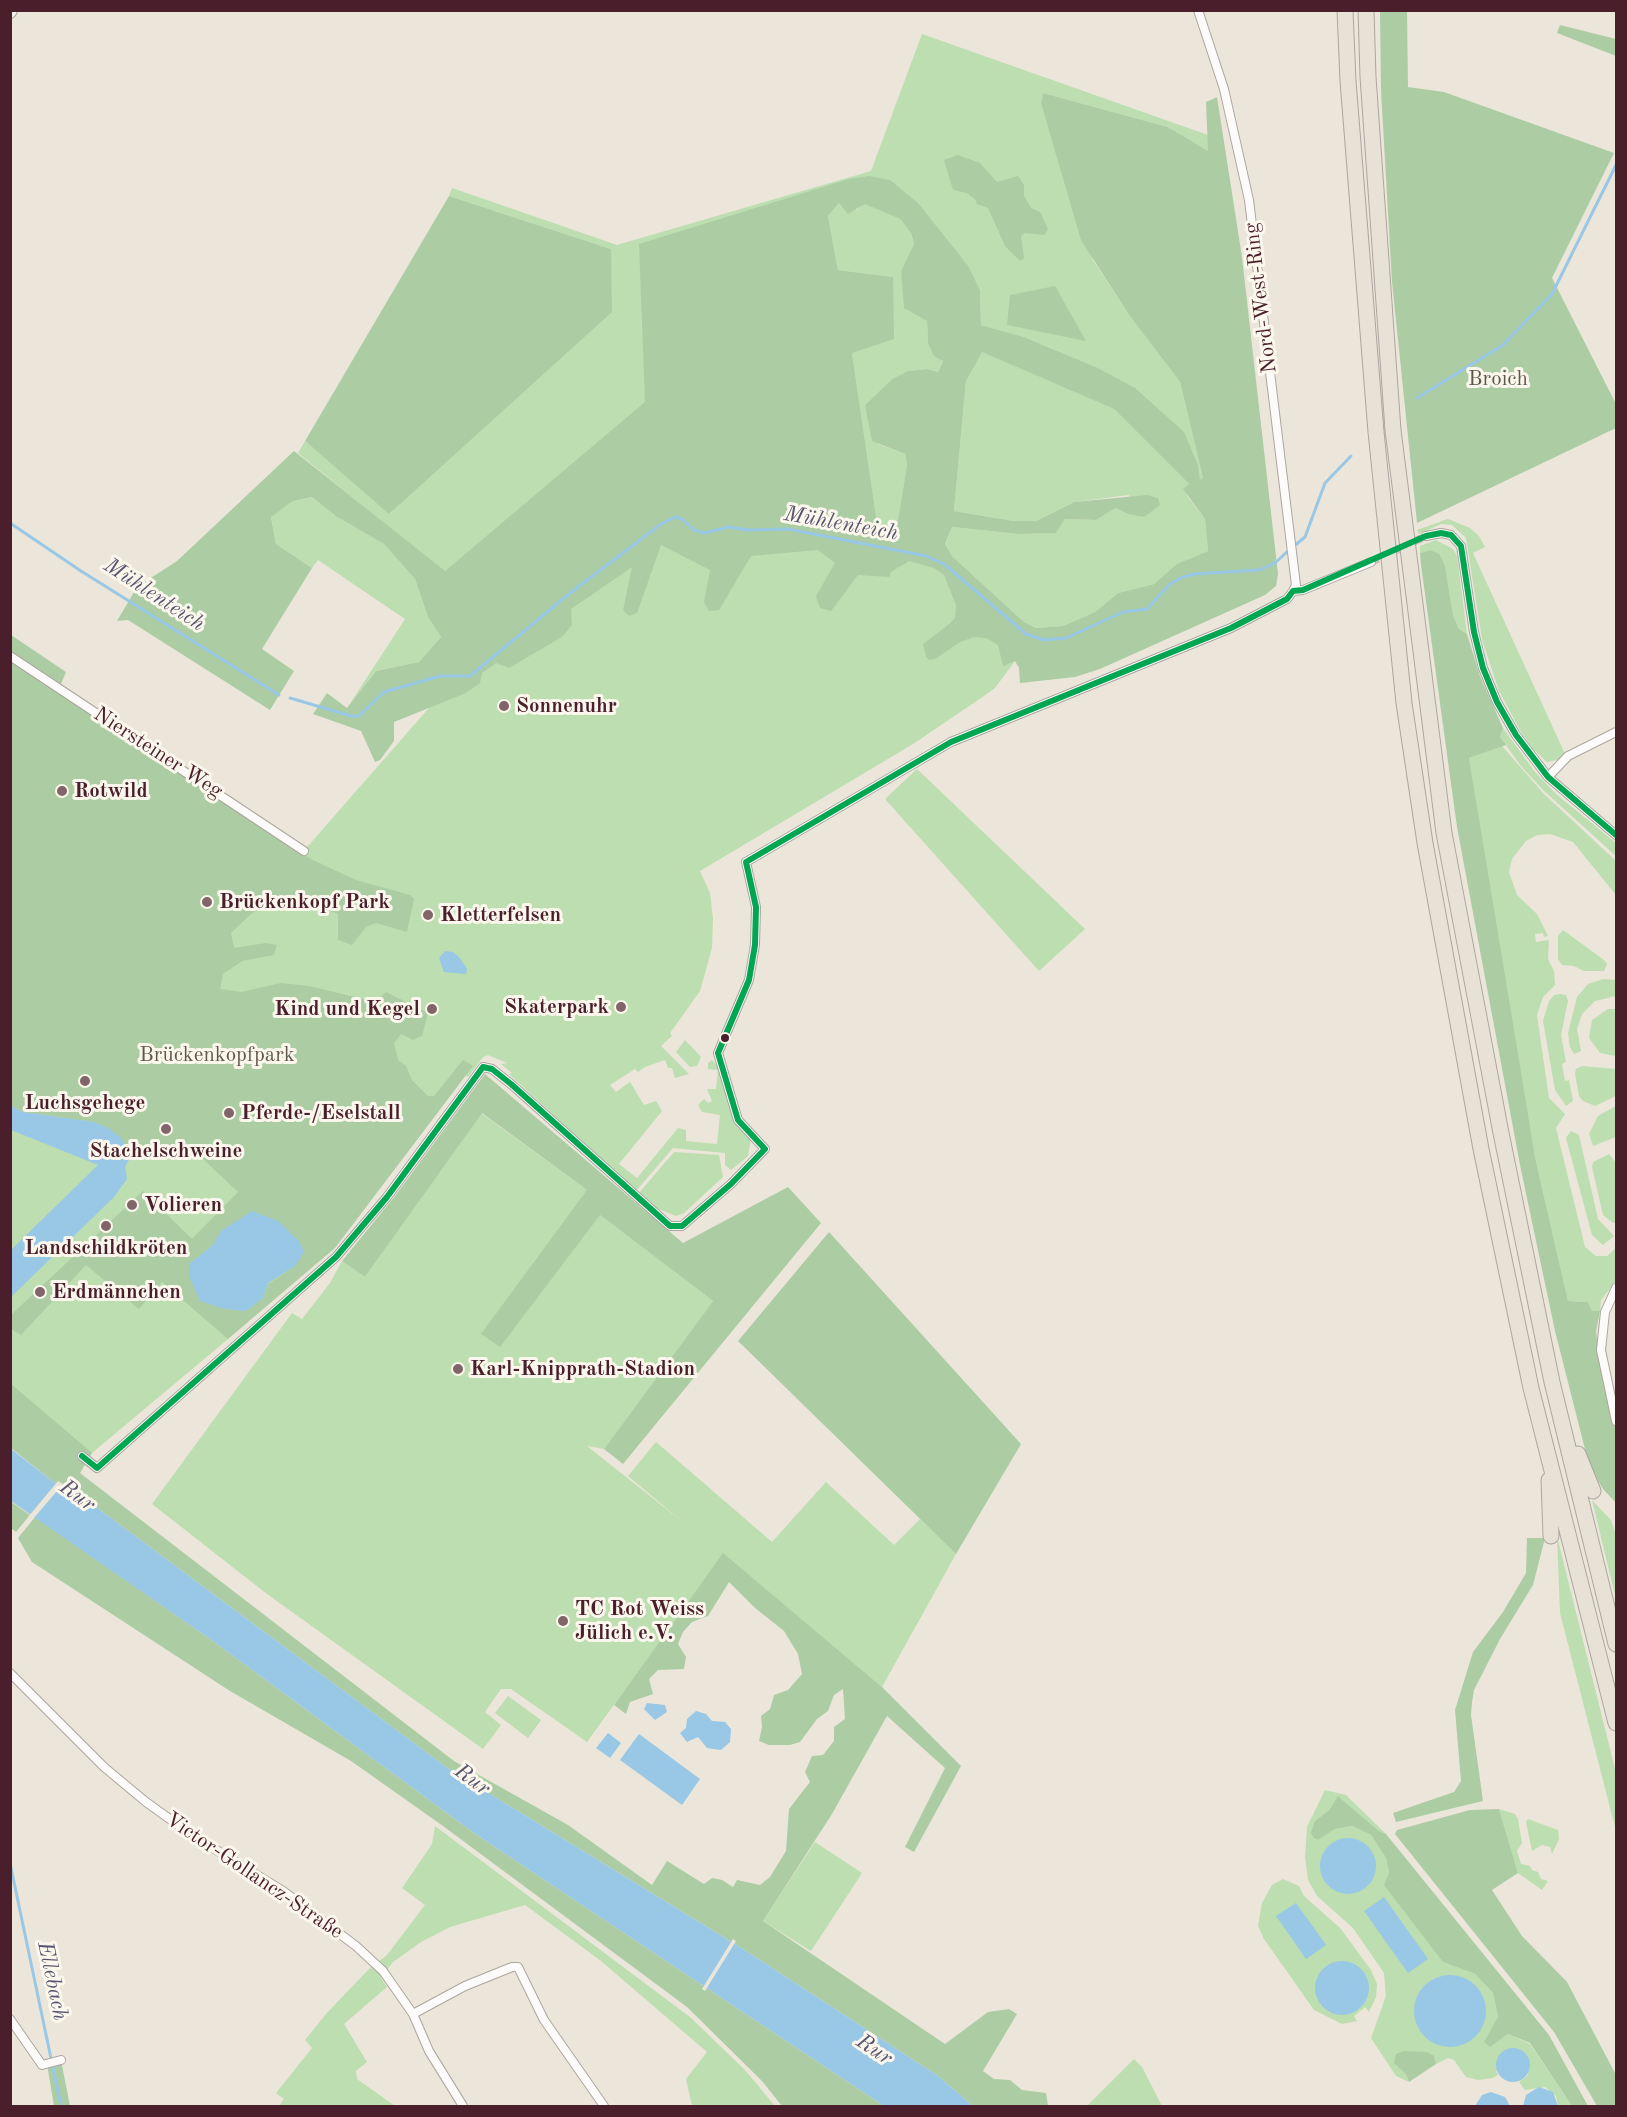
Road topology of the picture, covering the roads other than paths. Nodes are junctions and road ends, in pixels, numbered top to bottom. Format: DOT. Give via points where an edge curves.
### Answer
graph roads {
  1 [pos="1198,10"];
  2 [pos="1346,10"];
  3 [pos="1366,10"];
  4 [pos="1426,536"];
  5 [pos="1371,562"];
  6 [pos="1293,591"];
  7 [pos="10,656"];
  8 [pos="1617,732"];
  9 [pos="1548,777"];
  10 [pos="1617,835"];
  11 [pos="304,851"];
  12 [pos="1617,1288"];
  13 [pos="1552,1382"];
  14 [pos="1617,1421"];
  15 [pos="82,1456"];
  16 [pos="1549,1456"];
  17 [pos="1593,1491"];
  18 [pos="1551,1536"];
  19 [pos="1617,1644"];
  20 [pos="10,1673"];
  21 [pos="1617,1723"];
  22 [pos="413,2014"];
  23 [pos="10,2019"];
  24 [pos="59,2060"];
  25 [pos="463,2106"];
  26 [pos="604,2106"];
  1 -- 6 [label="street, Nord-West-Ring" via="1224,89 1249,200 1296,585"];
  2 -- 16 [label="highway" via="1348,81 1376,432 1404,703 1444,953 1479,1137 1531,1388"];
  3 -- 13 [label="highway" via="1368,89 1393,430 1427,711 1465,954"];
  4 -- 9 [label="street" via="1441,532 1451,535 1461,546 1483,668 1516,735"];
  5 -- 6 [label="street"];
  6 -- 15 [label="street" via="1287,599 1231,628 951,742 746,862 756,907 750,980 718,1053 738,1120 765,1149 682,1226 670,1226 511,1084 483,1067 387,1197 336,1257 97,1468"];
  7 -- 11 [label="street, Niersteiner Weg"];
  8 -- 9 [label="street" via="1568,756"];
  9 -- 10 [label="street"];
  12 -- 14 [label="street" via="1605,1312 1601,1350"];
  13 -- 17 [label="highway"];
  13 -- 19 [label="highway"];
  16 -- 18 [label="highway"];
  16 -- 21 [label="highway"];
  20 -- 22 [label="street, Victor-Gollancz-Straße" via="104,1767 146,1802 283,1891 356,1946 383,1971"];
  22 -- 25 [label="street, Victor-Gollancz-Straße" via="429,2051"];
  22 -- 26 [label="street" via="465,1986 518,1967 544,2020"];
  23 -- 24 [label="street" via="42,2066"];
}
